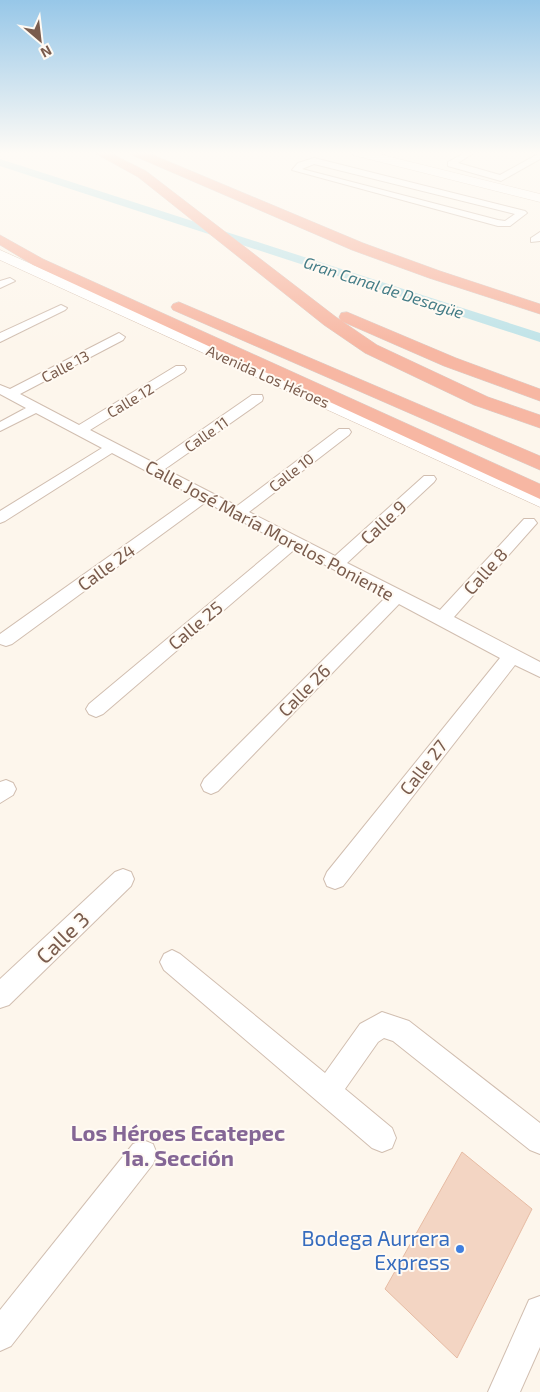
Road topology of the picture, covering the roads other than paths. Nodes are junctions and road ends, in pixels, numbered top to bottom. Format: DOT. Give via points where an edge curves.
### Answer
graph roads {
  1 [pos="199,217"];
  2 [pos="287,217"];
  3 [pos="479,217"];
  4 [pos="518,217"];
  5 [pos="1,252"];
  6 [pos="298,294"];
  7 [pos="165,301"];
  8 [pos="61,308"];
  9 [pos="540,309"];
  10 [pos="119,337"];
  11 [pos="0,338"];
  12 [pos="371,349"];
  13 [pos="180,369"];
  14 [pos="5,392"];
  15 [pos="540,395"];
  16 [pos="257,398"];
  17 [pos="36,408"];
  18 [pos="540,422"];
  19 [pos="0,427"];
  20 [pos="80,430"];
  21 [pos="344,432"];
  22 [pos="112,447"];
  23 [pos="540,456"];
  24 [pos="540,464"];
  25 [pos="154,470"];
  26 [pos="429,479"];
  27 [pos="205,496"];
  28 [pos="539,497"];
  29 [pos="238,513"];
  30 [pos="0,518"];
  31 [pos="529,523"];
  32 [pos="293,542"];
  33 [pos="336,564"];
  34 [pos="397,596"];
  35 [pos="442,619"];
  36 [pos="6,639"];
  37 [pos="512,656"];
  38 [pos="540,670"];
  39 [pos="96,709"];
  40 [pos="211,785"];
  41 [pos="123,879"];
  42 [pos="335,879"];
  43 [pos="172,962"];
  44 [pos="0,996"];
  45 [pos="326,1092"];
  46 [pos="382,1138"];
  47 [pos="540,1140"];
  48 [pos="143,1154"];
  49 [pos="539,1316"];
  50 [pos="0,1335"];
  51 [pos="504,1392"];
  1 -- 6 [label="highway"];
  2 -- 9 [label="highway" via="428,272"];
  3 -- 4 [label="street" via="507,224"];
  5 -- 28 [label="main road, Avenida Los Héroes"];
  6 -- 12 [label="highway"];
  6 -- 15 [label="highway" via="433,355"];
  7 -- 24 [label="highway"];
  8 -- 11 [label="street"];
  10 -- 14 [label="street, Calle 13"];
  12 -- 18 [label="highway" via="481,401"];
  12 -- 23 [label="highway" via="385,367 444,411"];
  13 -- 20 [label="street, Calle 12"];
  14 -- 17 [label="street, Calle José María Morelos Poniente"];
  16 -- 25 [label="street, Calle 11"];
  17 -- 19 [label="street"];
  17 -- 20 [label="street, Calle José María Morelos Poniente"];
  20 -- 22 [label="street, Calle José María Morelos Poniente"];
  21 -- 29 [label="street, Calle 10"];
  22 -- 25 [label="street, Calle José María Morelos Poniente"];
  22 -- 30 [label="street"];
  25 -- 27 [label="street, Calle José María Morelos Poniente"];
  26 -- 33 [label="street, Calle 9"];
  27 -- 29 [label="street, Calle José María Morelos Poniente"];
  27 -- 36 [label="street, Calle 24"];
  29 -- 32 [label="street, Calle José María Morelos Poniente"];
  31 -- 35 [label="street, Calle 8"];
  32 -- 33 [label="street, Calle José María Morelos Poniente"];
  32 -- 39 [label="street, Calle 25"];
  33 -- 34 [label="street, Calle José María Morelos Poniente"];
  34 -- 35 [label="street, Calle José María Morelos Poniente"];
  34 -- 40 [label="street, Calle 26"];
  35 -- 37 [label="street, Calle José María Morelos Poniente"];
  37 -- 38 [label="street, Calle José María Morelos Poniente"];
  37 -- 42 [label="street, Calle 27"];
  41 -- 44 [label="street, Calle 3"];
  43 -- 45 [label="street"];
  45 -- 46 [label="street"];
  45 -- 47 [label="street" via="369,1033 382,1025 400,1030"];
  48 -- 50 [label="street"];
  49 -- 51 [label="street"];
}
